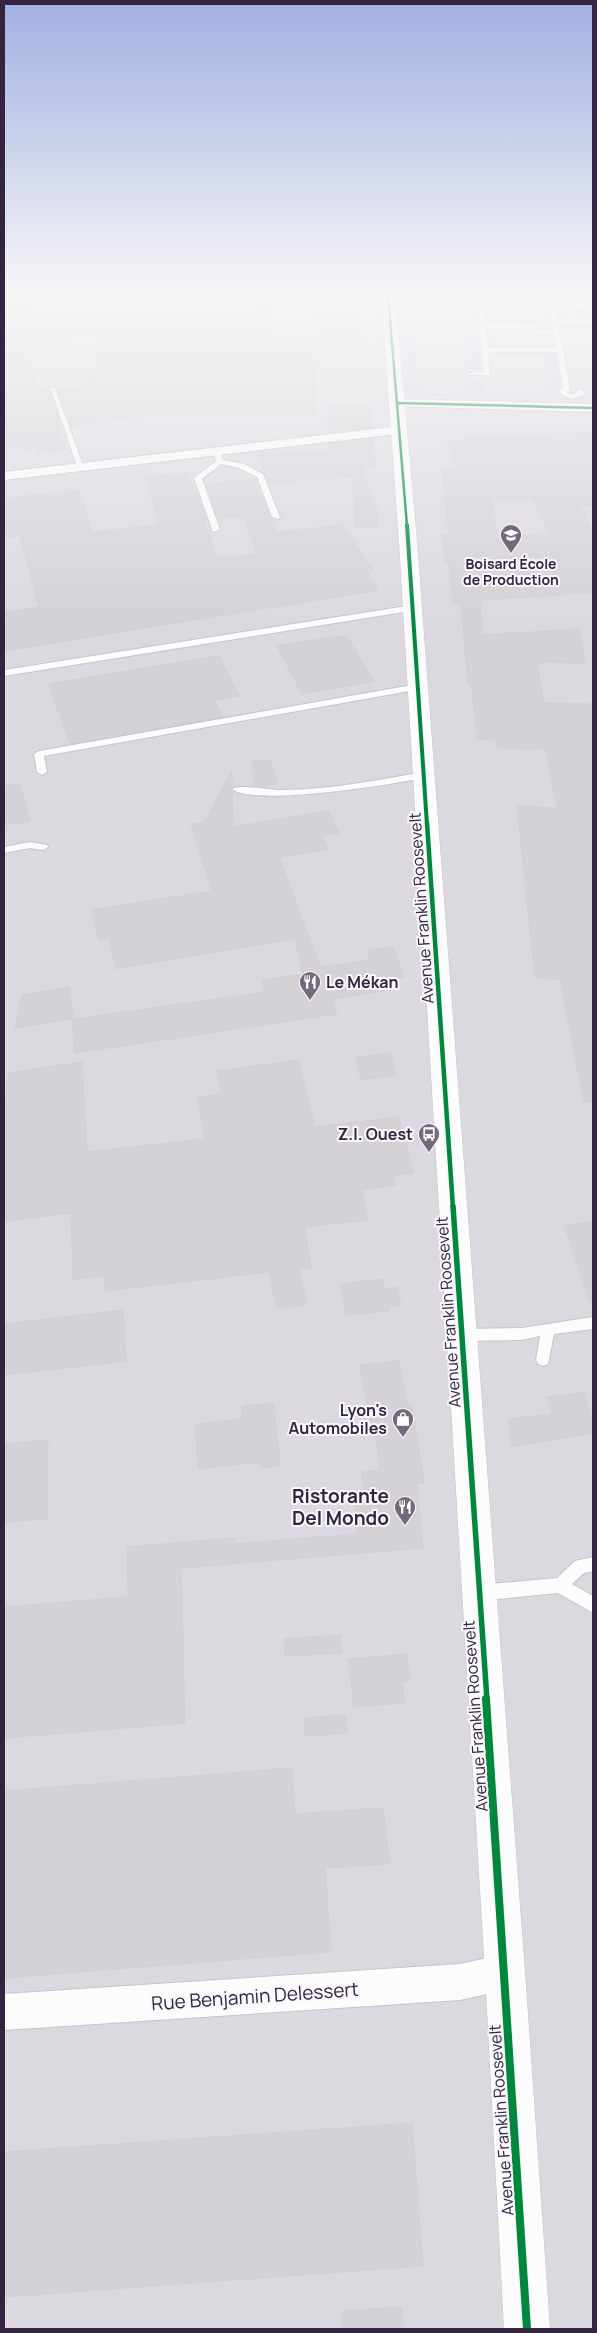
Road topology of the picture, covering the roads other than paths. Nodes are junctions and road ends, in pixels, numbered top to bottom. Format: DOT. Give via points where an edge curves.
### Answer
graph roads {
  1 [pos="58,403"];
  2 [pos="398,403"];
  3 [pos="593,408"];
  4 [pos="399,416"];
  5 [pos="218,457"];
  6 [pos="82,466"];
  7 [pos="4,476"];
  8 [pos="276,517"];
  9 [pos="216,530"];
  10 [pos="413,608"];
  11 [pos="4,673"];
  12 [pos="418,687"];
  13 [pos="42,772"];
  14 [pos="424,775"];
  15 [pos="237,789"];
  16 [pos="43,847"];
  17 [pos="4,850"];
  18 [pos="593,1323"];
  19 [pos="548,1329"];
  20 [pos="462,1335"];
  21 [pos="543,1360"];
  22 [pos="593,1564"];
  23 [pos="560,1585"];
  24 [pos="479,1593"];
  25 [pos="593,1605"];
  26 [pos="505,1972"];
  27 [pos="4,2012"];
  28 [pos="527,2329"];
  1 -- 6 [label="lane"];
  2 -- 4 [label="street, Avenue Franklin Roosevelt"];
  3 -- 4 [label="street"];
  4 -- 5 [label="street"];
  4 -- 10 [label="street, Avenue Franklin Roosevelt"];
  5 -- 6 [label="street"];
  5 -- 8 [label="lane" via="260,476"];
  5 -- 9 [label="lane" via="198,478"];
  6 -- 7 [label="street"];
  10 -- 11 [label="lane"];
  10 -- 12 [label="street, Avenue Franklin Roosevelt"];
  12 -- 13 [label="lane" via="39,754"];
  12 -- 14 [label="street, Avenue Franklin Roosevelt"];
  14 -- 15 [label="lane" via="261,794"];
  14 -- 20 [label="street, Avenue Franklin Roosevelt"];
  16 -- 17 [label="lane" via="30,845"];
  18 -- 19 [label="lane"];
  19 -- 20 [label="lane" via="522,1334"];
  19 -- 21 [label="lane"];
  20 -- 24 [label="street, Avenue Franklin Roosevelt"];
  22 -- 23 [label="lane" via="580,1566"];
  23 -- 24 [label="lane"];
  23 -- 25 [label="lane"];
  24 -- 26 [label="street, Avenue Franklin Roosevelt"];
  26 -- 27 [label="street, Rue Benjamin Delessert" via="460,1982"];
  26 -- 28 [label="street, Avenue Franklin Roosevelt"];
}
